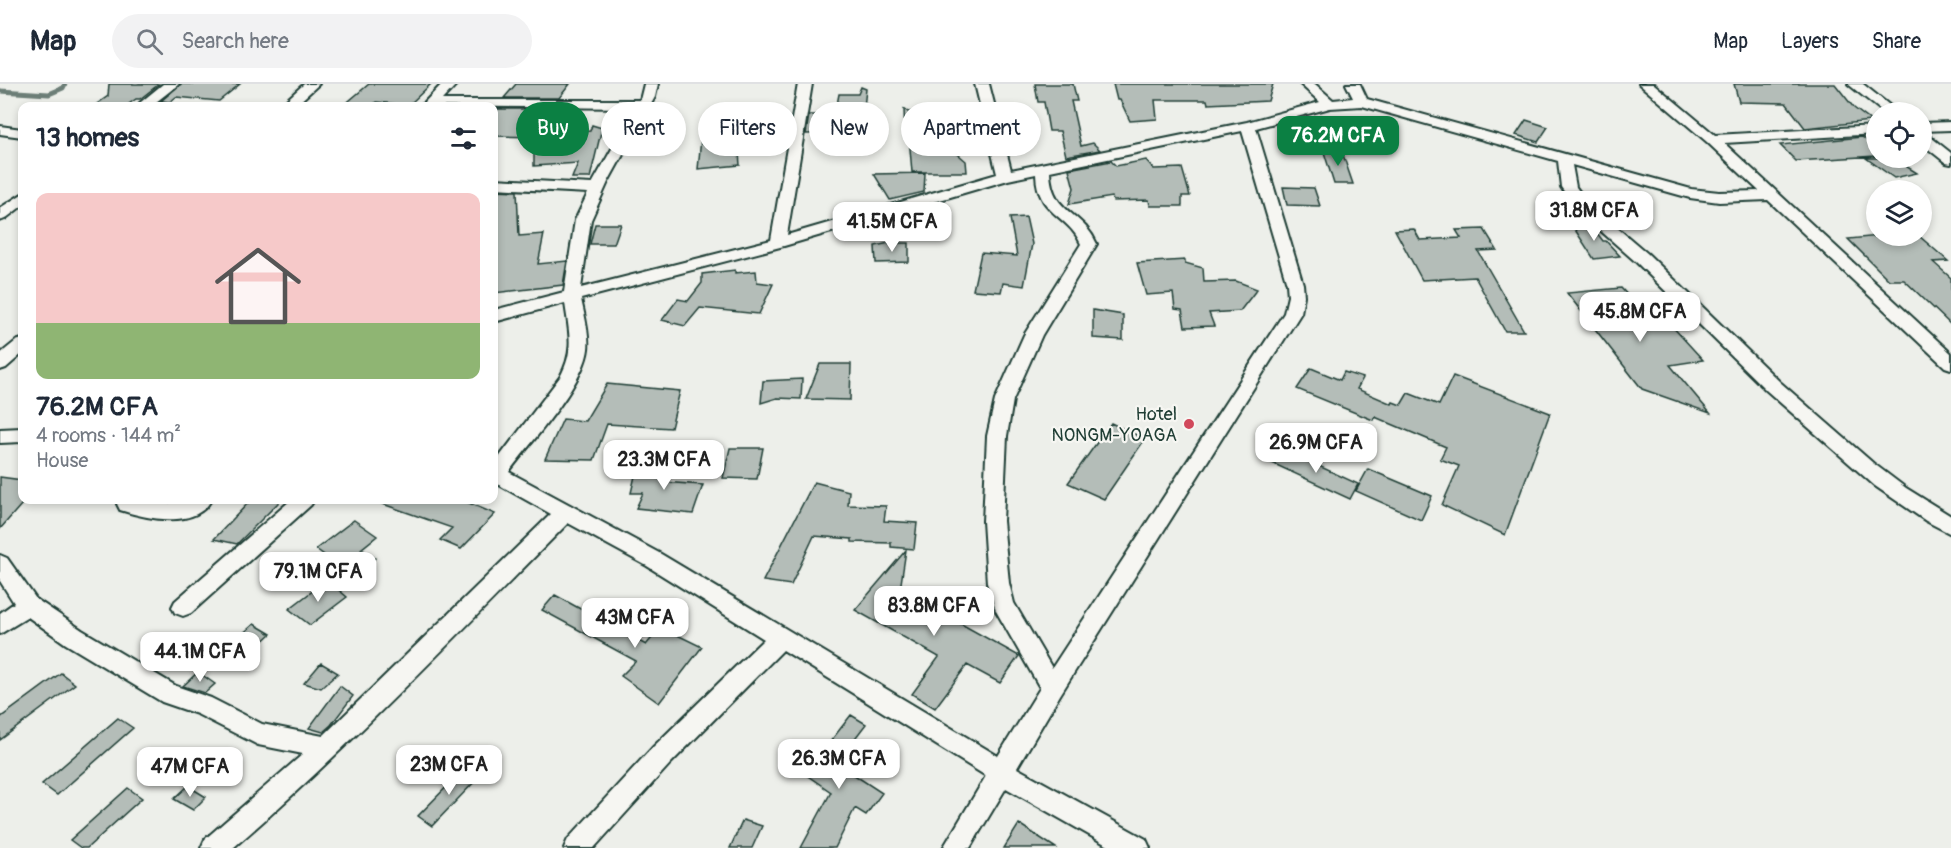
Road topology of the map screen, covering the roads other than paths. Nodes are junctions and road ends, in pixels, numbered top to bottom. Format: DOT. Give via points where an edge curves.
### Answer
graph roads {
  1 [pos="172,84"];
  2 [pos="312,84"];
  3 [pos="450,84"];
  4 [pos="651,84"];
  5 [pos="805,84"];
  6 [pos="982,84"];
  7 [pos="1307,84"];
  8 [pos="1353,84"];
  9 [pos="1646,84"];
  10 [pos="1855,84"];
  11 [pos="148,102"];
  12 [pos="291,102"];
  13 [pos="432,102"];
  14 [pos="644,102"];
  15 [pos="1362,102"];
  16 [pos="1878,102"];
  17 [pos="601,104"];
  18 [pos="1330,104"];
  19 [pos="498,105"];
  20 [pos="1248,126"];
  21 [pos="1951,126"];
  22 [pos="1932,127"];
  23 [pos="0,130"];
  24 [pos="1866,131"];
  25 [pos="18,132"];
  26 [pos="1712,139"];
  27 [pos="1932,145"];
  28 [pos="615,156"];
  29 [pos="1565,158"];
  30 [pos="1951,160"];
  31 [pos="1042,168"];
  32 [pos="1005,177"];
  33 [pos="498,183"];
  34 [pos="597,189"];
  35 [pos="1772,195"];
  36 [pos="18,202"];
  37 [pos="0,216"];
  38 [pos="777,243"];
  39 [pos="572,296"];
  40 [pos="498,315"];
  41 [pos="18,348"];
  42 [pos="1951,363"];
  43 [pos="0,364"];
  44 [pos="18,435"];
  45 [pos="0,436"];
  46 [pos="498,469"];
  47 [pos="498,475"];
  48 [pos="127,504"];
  49 [pos="195,504"];
  50 [pos="299,504"];
  51 [pos="567,512"];
  52 [pos="1951,526"];
  53 [pos="0,564"];
  54 [pos="28,605"];
  55 [pos="183,607"];
  56 [pos="0,625"];
  57 [pos="781,637"];
  58 [pos="1052,688"];
  59 [pos="328,748"];
  60 [pos="1003,773"];
  61 [pos="214,848"];
  62 [pos="577,848"];
  63 [pos="956,848"];
  64 [pos="1137,848"];
  1 -- 11 [label="street"];
  2 -- 12 [label="street"];
  3 -- 13 [label="street"];
  4 -- 14 [label="street"];
  5 -- 38 [label="street"];
  6 -- 32 [label="street"];
  7 -- 18 [label="street"];
  8 -- 15 [label="street"];
  9 -- 26 [label="street"];
  10 -- 16 [label="street"];
  15 -- 18 [label="street"];
  15 -- 29 [label="street"];
  17 -- 19 [label="street"];
  18 -- 20 [label="street"];
  20 -- 31 [label="street"];
  20 -- 58 [label="street" via="1295,284 1295,304"];
  21 -- 22 [label="street"];
  23 -- 25 [label="street"];
  24 -- 26 [label="street"];
  26 -- 35 [label="street"];
  27 -- 30 [label="street"];
  28 -- 34 [label="street"];
  29 -- 35 [label="street" via="1690,193 1719,197"];
  29 -- 52 [label="street" via="1567,184 1587,212 1632,248 1753,370 1843,448 1915,506"];
  31 -- 32 [label="street"];
  31 -- 58 [label="street" via="1048,200 1081,228 1089,244 1033,335 1004,400 997,436 993,521 998,584 1004,605"];
  32 -- 38 [label="street"];
  33 -- 34 [label="street"];
  34 -- 39 [label="street" via="583,220"];
  35 -- 42 [label="street"];
  36 -- 37 [label="street"];
  38 -- 39 [label="street"];
  39 -- 40 [label="street"];
  39 -- 46 [label="street" via="580,346 577,363"];
  41 -- 43 [label="street"];
  44 -- 45 [label="street"];
  47 -- 51 [label="street"];
  48 -- 49 [label="street" via="147,512 172,512"];
  50 -- 55 [label="street"];
  51 -- 57 [label="street"];
  51 -- 59 [label="street"];
  53 -- 54 [label="street"];
  54 -- 56 [label="street"];
  54 -- 59 [label="street" via="170,696 203,705 258,734"];
  57 -- 60 [label="street"];
  57 -- 62 [label="street" via="661,756"];
  58 -- 60 [label="street"];
  59 -- 61 [label="street"];
  60 -- 63 [label="street"];
  60 -- 64 [label="street"];
}
